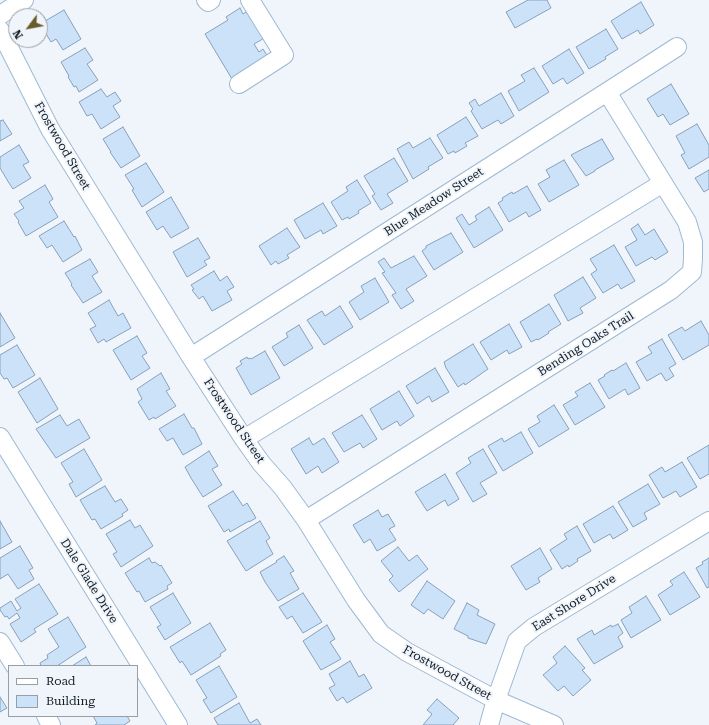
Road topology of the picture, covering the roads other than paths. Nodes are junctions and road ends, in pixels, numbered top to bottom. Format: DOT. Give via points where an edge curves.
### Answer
graph roads {
  1 [pos="24,0"];
  2 [pos="206,0"];
  3 [pos="211,0"];
  4 [pos="250,0"];
  5 [pos="0,15"];
  6 [pos="0,30"];
  7 [pos="677,47"];
  8 [pos="239,84"];
  9 [pos="607,92"];
  10 [pos="663,183"];
  11 [pos="191,357"];
  12 [pos="0,437"];
  13 [pos="244,439"];
  14 [pos="306,520"];
  15 [pos="709,521"];
  16 [pos="0,642"];
  17 [pos="14,665"];
  18 [pos="496,700"];
  19 [pos="178,725"];
  20 [pos="489,725"];
  21 [pos="554,725"];
  1 -- 5 [label="street"];
  2 -- 3 [label="street"];
  4 -- 8 [label="street" via="284,55"];
  6 -- 11 [label="street, Frostwood Street" via="50,129"];
  7 -- 9 [label="street, Blue Meadow Street"];
  9 -- 10 [label="street, Bending Oaks Trail"];
  9 -- 11 [label="street, Blue Meadow Street"];
  10 -- 13 [label="street"];
  10 -- 14 [label="street, Bending Oaks Trail" via="687,222 693,242 692,272 671,290"];
  11 -- 13 [label="street, Frostwood Street"];
  12 -- 19 [label="street, Dale Glade Drive"];
  13 -- 14 [label="street, Frostwood Street"];
  14 -- 18 [label="street, Frostwood Street" via="356,600 381,634 406,652"];
  15 -- 18 [label="street, East Shore Drive" via="534,627 517,641"];
  16 -- 17 [label="street"];
  18 -- 20 [label="street, East Shore Drive"];
  18 -- 21 [label="street, Frostwood Street"];
}
